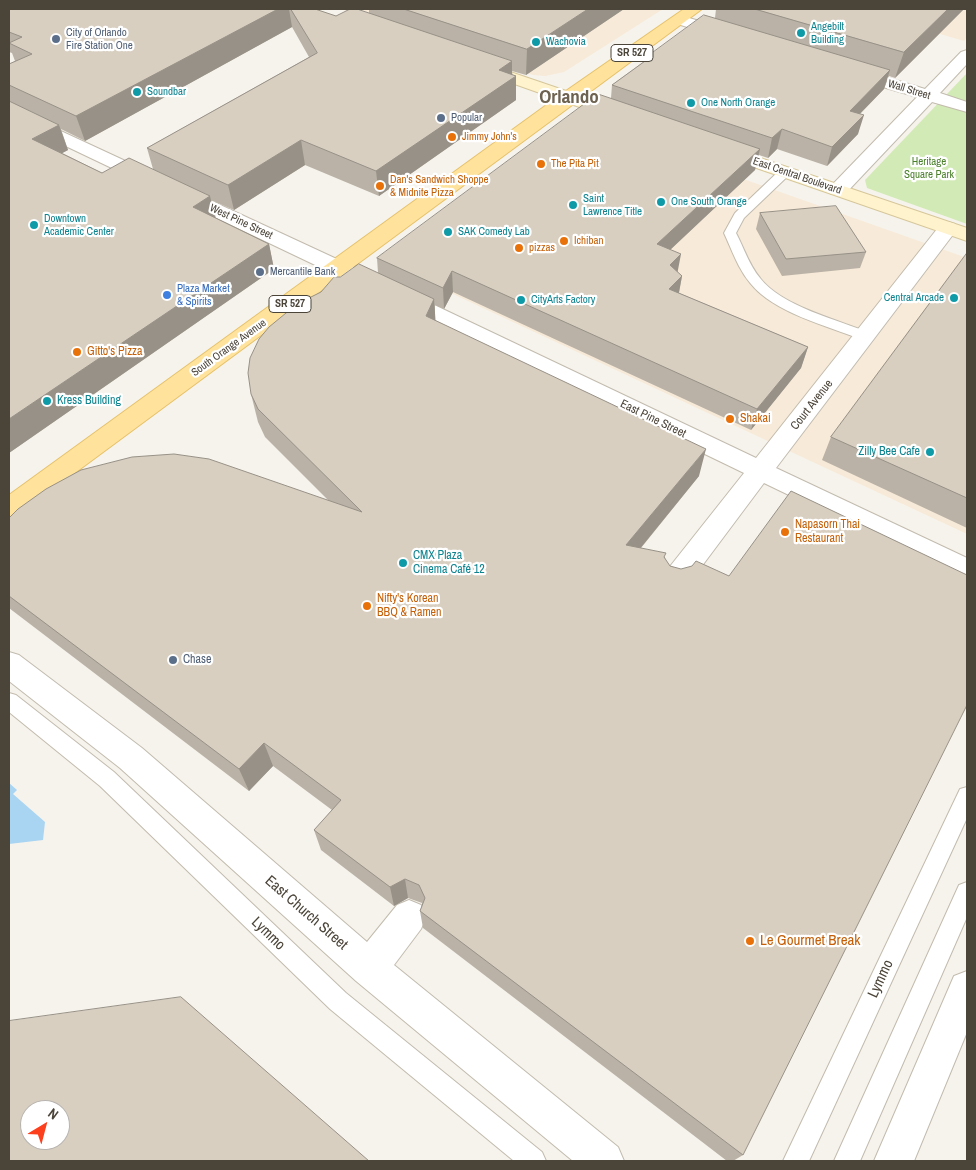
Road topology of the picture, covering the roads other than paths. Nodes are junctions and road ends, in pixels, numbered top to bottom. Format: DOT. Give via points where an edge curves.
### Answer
graph roads {
  1 [pos="694,9"];
  2 [pos="679,20"];
  3 [pos="738,38"];
  4 [pos="967,55"];
  5 [pos="465,62"];
  6 [pos="831,66"];
  7 [pos="928,96"];
  8 [pos="569,97"];
  9 [pos="967,107"];
  10 [pos="9,112"];
  11 [pos="642,122"];
  12 [pos="706,144"];
  13 [pos="784,172"];
  14 [pos="838,190"];
  15 [pos="957,231"];
  16 [pos="339,268"];
  17 [pos="866,336"];
  18 [pos="762,471"];
  19 [pos="9,508"];
  20 [pos="967,570"];
  21 [pos="674,582"];
  22 [pos="9,664"];
  23 [pos="9,701"];
  24 [pos="967,796"];
  25 [pos="967,893"];
  26 [pos="409,917"];
  27 [pos="369,968"];
  28 [pos="967,989"];
  29 [pos="533,1161"];
  30 [pos="604,1161"];
  31 [pos="796,1161"];
  32 [pos="847,1161"];
  33 [pos="894,1161"];
  1 -- 2 [label="main road, SR 527"];
  2 -- 3 [label="street"];
  2 -- 8 [label="main road, SR 527"];
  4 -- 7 [label="street"];
  5 -- 8 [label="street"];
  6 -- 7 [label="street, Wall Street"];
  7 -- 9 [label="street, Wall Street"];
  7 -- 14 [label="street"];
  8 -- 11 [label="street"];
  8 -- 16 [label="main road, South Orange Avenue / SR 527"];
  10 -- 16 [label="street, West Pine Street"];
  12 -- 13 [label="street, East Central Boulevard"];
  13 -- 14 [label="street, East Central Boulevard"];
  13 -- 17 [label="lane" via="739,216 730,233 755,282 765,291 781,301"];
  14 -- 15 [label="street, East Central Boulevard"];
  15 -- 17 [label="street, Court Avenue"];
  16 -- 18 [label="street, East Pine Street"];
  16 -- 19 [label="main road, South Orange Avenue / SR 527"];
  17 -- 18 [label="street, Court Avenue"];
  18 -- 20 [label="street, East Pine Street"];
  18 -- 21 [label="street, Court Avenue"];
  22 -- 27 [label="street, East Church Street" via="131,758"];
  23 -- 29 [label="lane, Lymmo" via="108,779 338,1000"];
  24 -- 31 [label="lane, Lymmo"];
  25 -- 32 [label="lane"];
  26 -- 27 [label="street"];
  27 -- 30 [label="street, East Church Street"];
  28 -- 33 [label="street"];
}
